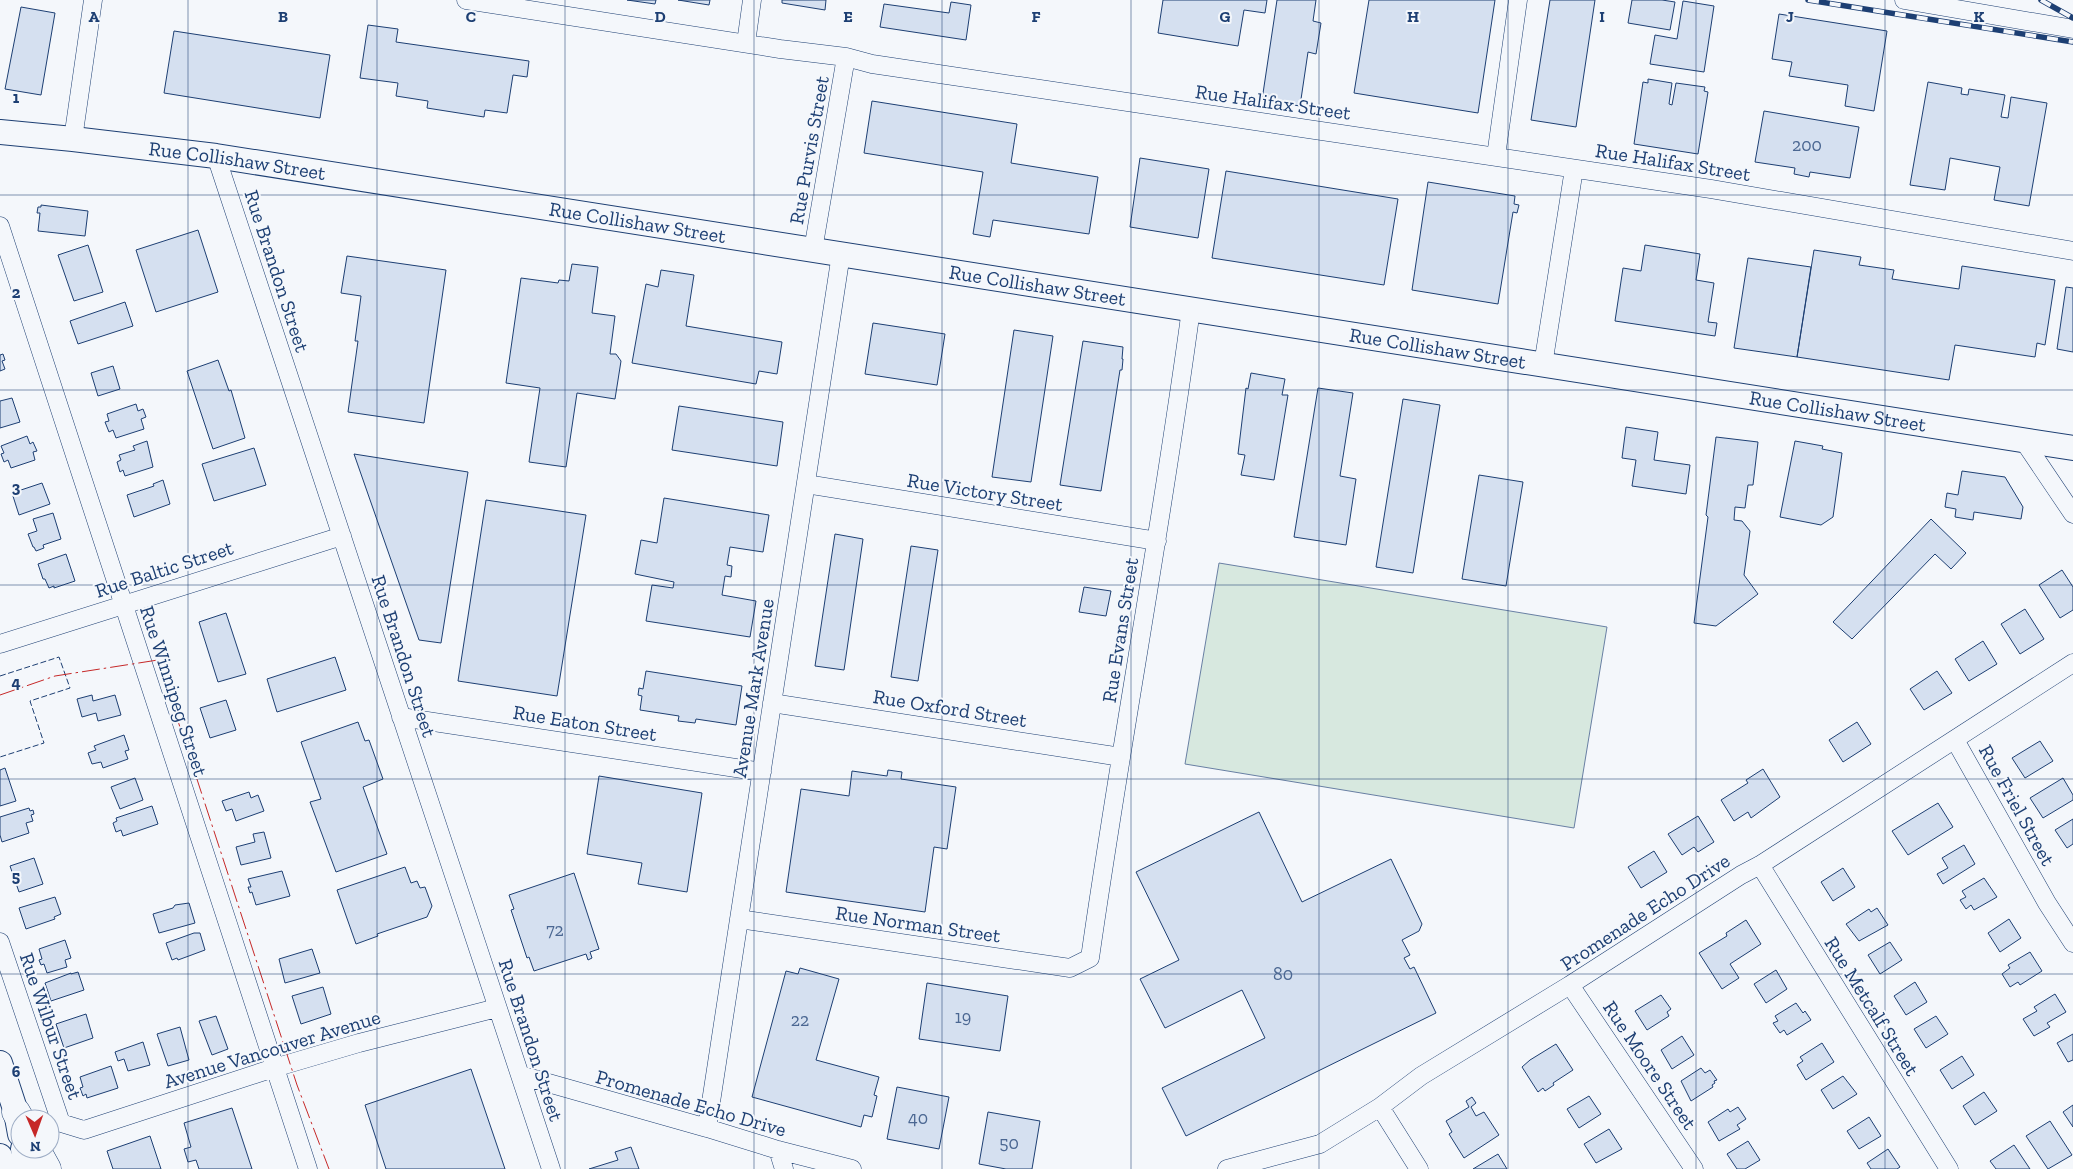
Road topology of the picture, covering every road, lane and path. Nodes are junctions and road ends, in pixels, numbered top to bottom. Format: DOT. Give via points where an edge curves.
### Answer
graph roads {
  1 [pos="93,0"];
  2 [pos="466,0"];
  3 [pos="752,0"];
  4 [pos="1518,0"];
  5 [pos="1904,0"];
  6 [pos="2073,29"];
  7 [pos="746,42"];
  8 [pos="846,57"];
  9 [pos="0,132"];
  10 [pos="73,138"];
  11 [pos="216,156"];
  12 [pos="1496,156"];
  13 [pos="1574,169"];
  14 [pos="0,226"];
  15 [pos="813,250"];
  16 [pos="2073,251"];
  17 [pos="841,254"];
  18 [pos="1191,309"];
  19 [pos="1543,364"];
  20 [pos="2023,440"];
  21 [pos="2073,448"];
  22 [pos="806,484"];
  23 [pos="2073,514"];
  24 [pos="342,536"];
  25 [pos="1157,541"];
  26 [pos="124,605"];
  27 [pos="0,644"];
  28 [pos="2073,663"];
  29 [pos="772,703"];
  30 [pos="401,716"];
  31 [pos="1955,740"];
  32 [pos="1121,757"];
  33 [pos="762,772"];
  34 [pos="1760,865"];
  35 [pos="739,919"];
  36 [pos="0,942"];
  37 [pos="2073,943"];
  38 [pos="1090,958"];
  39 [pos="1570,985"];
  40 [pos="497,1008"];
  41 [pos="0,1063"];
  42 [pos="274,1068"];
  43 [pos="520,1075"];
  44 [pos="1380,1107"];
  45 [pos="15,1109"];
  46 [pos="61,1123"];
  47 [pos="707,1128"];
  48 [pos="778,1150"];
  49 [pos="0,1156"];
  50 [pos="4,1169"];
  51 [pos="308,1169"];
  52 [pos="551,1169"];
  53 [pos="784,1169"];
  54 [pos="852,1169"];
  55 [pos="1227,1169"];
  56 [pos="1419,1169"];
  57 [pos="1694,1169"];
  58 [pos="1949,1169"];
  1 -- 10 [label="street"];
  2 -- 7 [label="street, Rue Halifax Street"];
  3 -- 7 [label="street"];
  4 -- 12 [label="street"];
  5 -- 6 [label="street"];
  7 -- 8 [label="street, Rue Halifax Street"];
  8 -- 12 [label="street, Rue Halifax Street"];
  8 -- 15 [label="street, Rue Purvis Street"];
  9 -- 10 [label="street, Rue Collishaw Street"];
  10 -- 11 [label="street, Rue Collishaw Street"];
  11 -- 15 [label="street, Rue Collishaw Street"];
  11 -- 24 [label="street, Rue Brandon Street"];
  12 -- 13 [label="street, Rue Halifax Street"];
  13 -- 16 [label="street, Rue Halifax Street"];
  13 -- 19 [label="street"];
  14 -- 26 [label="street, Rue Winnipeg Street"];
  15 -- 17 [label="street, Rue Collishaw Street"];
  17 -- 18 [label="street, Rue Collishaw Street"];
  17 -- 22 [label="street, Avenue Mark Avenue"];
  18 -- 19 [label="street, Rue Collishaw Street"];
  18 -- 25 [label="street, Rue Evans Street"];
  19 -- 20 [label="street, Rue Collishaw Street"];
  20 -- 21 [label="street, Rue Collishaw Street"];
  20 -- 23 [label="street"];
  22 -- 25 [label="street, Rue Victory Street"];
  22 -- 29 [label="street, Avenue Mark Avenue"];
  24 -- 26 [label="street, Rue Baltic Street"];
  24 -- 30 [label="street, Rue Brandon Street"];
  25 -- 32 [label="street, Rue Evans Street"];
  26 -- 27 [label="street, Rue Baltic Street"];
  26 -- 42 [label="street, Rue Winnipeg Street"];
  28 -- 31 [label="street, Promenade Echo Drive"];
  29 -- 32 [label="street, Rue Oxford Street"];
  29 -- 33 [label="street, Avenue Mark Avenue"];
  30 -- 33 [label="street, Rue Eaton Street"];
  30 -- 40 [label="street, Rue Brandon Street"];
  31 -- 34 [label="street, Promenade Echo Drive"];
  31 -- 37 [label="street, Rue Friel Street"];
  32 -- 38 [label="street, Rue Evans Street"];
  33 -- 35 [label="street, Avenue Mark Avenue"];
  34 -- 39 [label="street, Promenade Echo Drive"];
  34 -- 58 [label="street, Rue Metcalf Street"];
  35 -- 38 [label="street, Rue Norman Street" via="1070,968"];
  35 -- 47 [label="street, Avenue Mark Avenue"];
  36 -- 46 [label="street, Rue Wilbur Street"];
  39 -- 44 [label="street, Promenade Echo Drive" via="1421,1076"];
  39 -- 57 [label="street, Rue Moore Street"];
  40 -- 42 [label="street, Avenue Vancouver Avenue"];
  40 -- 43 [label="street, Rue Brandon Street"];
  41 -- 45 [label="street"];
  42 -- 46 [label="street, Avenue Vancouver Avenue" via="84,1130"];
  42 -- 51 [label="street, Rue Winnipeg Street"];
  43 -- 47 [label="street, Promenade Echo Drive"];
  43 -- 52 [label="street, Rue Brandon Street"];
  44 -- 55 [label="street, Promenade Echo Drive" via="1320,1144"];
  44 -- 56 [label="street"];
  47 -- 48 [label="street, Promenade Echo Drive"];
  48 -- 53 [label="street"];
  48 -- 54 [label="street, Promenade Echo Drive"];
  49 -- 50 [label="street"];
}
